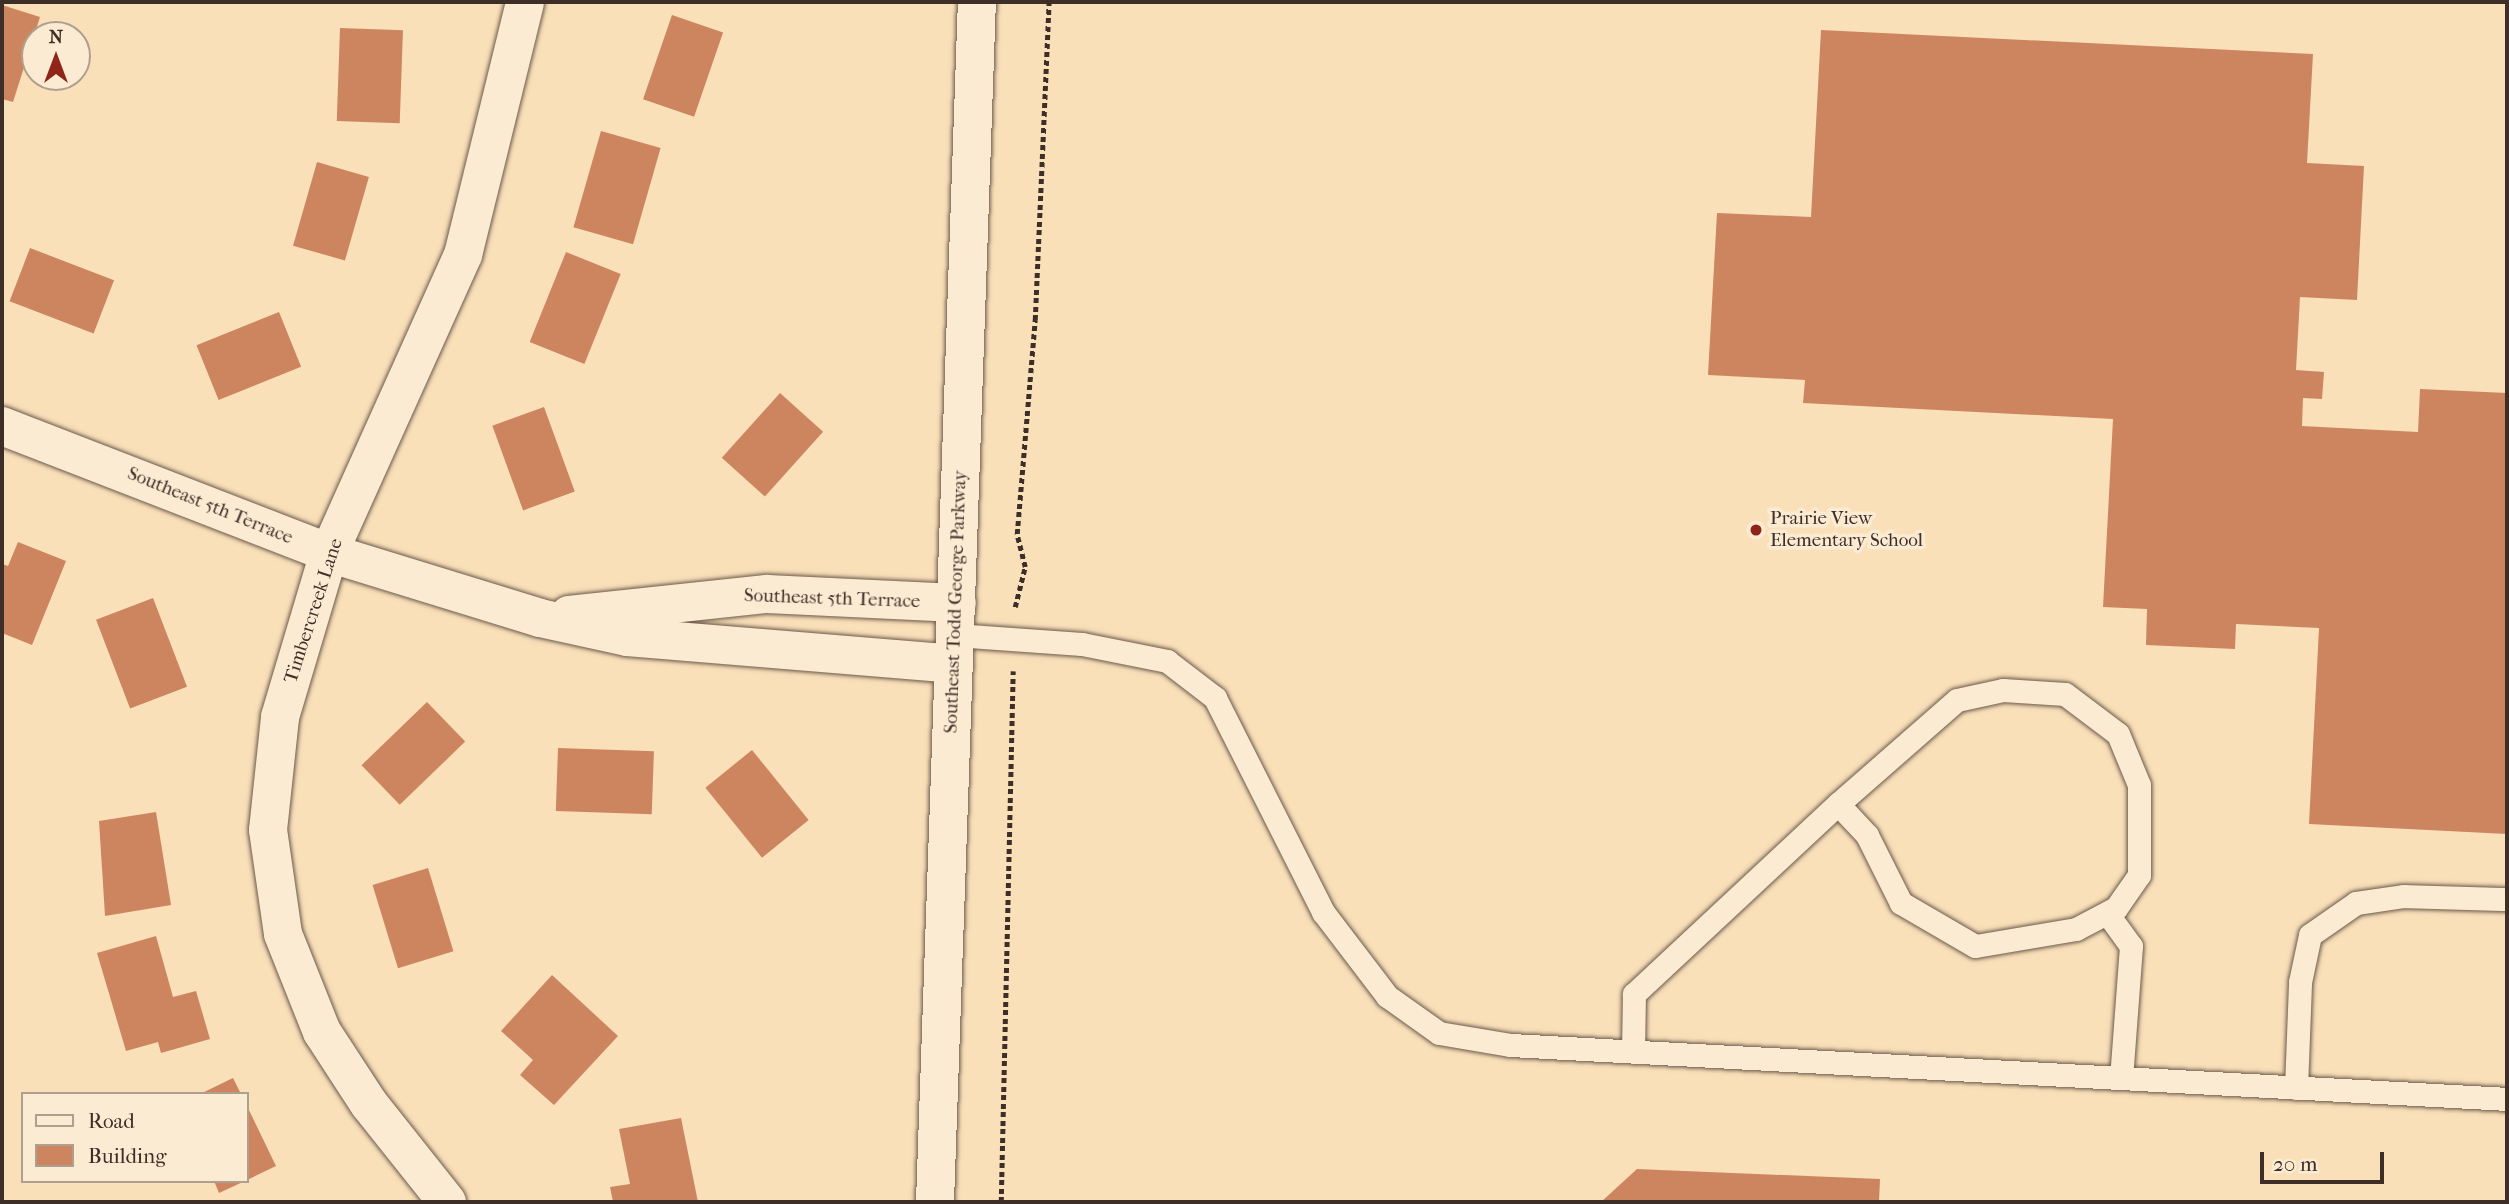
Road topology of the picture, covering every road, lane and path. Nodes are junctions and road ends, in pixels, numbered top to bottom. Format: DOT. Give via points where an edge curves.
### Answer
graph roads {
  1 [pos="525,2"];
  2 [pos="977,2"];
  3 [pos="1049,2"];
  4 [pos="2,426"];
  5 [pos="329,553"];
  6 [pos="1025,567"];
  7 [pos="540,618"];
  8 [pos="955,634"];
  9 [pos="1013,703"];
  10 [pos="1838,804"];
  11 [pos="2507,900"];
  12 [pos="2107,913"];
  13 [pos="1633,1051"];
  14 [pos="2121,1078"];
  15 [pos="2296,1088"];
  16 [pos="2507,1099"];
  17 [pos="447,1202"];
  18 [pos="934,1202"];
  19 [pos="1001,1202"];
  1 -- 5 [label="street, Timbercreek Lane" via="463,255"];
  2 -- 8 [label="street, Southeast Todd George Parkway"];
  3 -- 6 [label="path" via="1035,320 1017,534"];
  4 -- 5 [label="street, Southeast 5th Terrace"];
  5 -- 7 [label="street, Southeast 5th Terrace"];
  5 -- 17 [label="street, Timbercreek Lane" via="280,717 268,830 283,934 322,1032 369,1104"];
  7 -- 8 [label="street, Southeast 5th Terrace" via="627,638"];
  7 -- 8 [label="street, Southeast 5th Terrace" via="767,594"];
  8 -- 13 [label="lane" via="1082,644 1167,662 1215,698 1323,912 1387,996 1439,1033 1511,1045"];
  8 -- 18 [label="street, Southeast Todd George Parkway"];
  9 -- 19 [label="path"];
  10 -- 12 [label="lane" via="1867,835 1900,903 1975,946 2076,929"];
  10 -- 12 [label="lane" via="1957,700 2003,690 2066,694 2119,734 2139,785 2139,874"];
  10 -- 13 [label="lane" via="1634,994"];
  11 -- 15 [label="lane" via="2404,896 2356,903 2310,935 2300,982"];
  12 -- 14 [label="lane" via="2131,946"];
  13 -- 14 [label="lane"];
  14 -- 15 [label="lane"];
  15 -- 16 [label="lane"];
}
